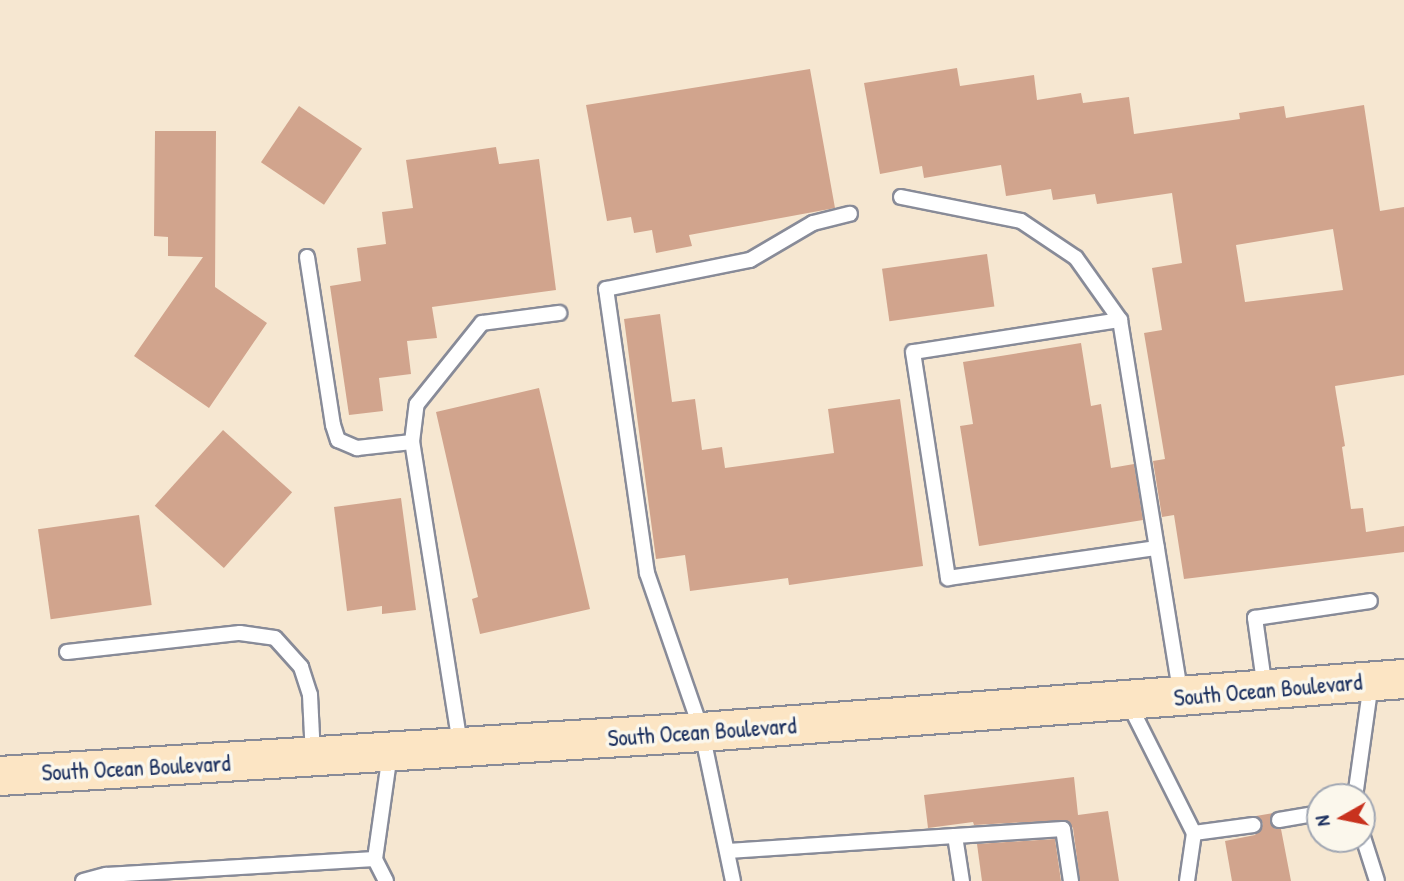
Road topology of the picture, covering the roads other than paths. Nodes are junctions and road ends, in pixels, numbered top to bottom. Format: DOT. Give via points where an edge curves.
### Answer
graph roads {
  1 [pos="901,197"];
  2 [pos="850,214"];
  3 [pos="307,257"];
  4 [pos="559,313"];
  5 [pos="1120,320"];
  6 [pos="412,442"];
  7 [pos="1157,548"];
  8 [pos="1370,601"];
  9 [pos="67,652"];
  10 [pos="1388,680"];
  11 [pos="1265,691"];
  12 [pos="1181,697"];
  13 [pos="1128,701"];
  14 [pos="702,733"];
  15 [pos="461,749"];
  16 [pos="390,754"];
  17 [pos="313,758"];
  18 [pos="0,776"];
  19 [pos="1359,783"];
  20 [pos="1306,815"];
  21 [pos="1279,820"];
  22 [pos="1253,825"];
  23 [pos="1194,832"];
  24 [pos="955,836"];
  25 [pos="728,851"];
  26 [pos="1368,853"];
  27 [pos="375,859"];
  28 [pos="83,881"];
  29 [pos="386,881"];
  30 [pos="733,881"];
  31 [pos="962,881"];
  32 [pos="1071,881"];
  33 [pos="1187,881"];
  34 [pos="1377,881"];
  1 -- 5 [label="lane" via="1021,221 1076,258"];
  2 -- 14 [label="lane" via="813,223 750,260 606,289 646,573"];
  3 -- 6 [label="lane" via="338,440 357,448"];
  4 -- 6 [label="lane" via="482,324 417,404"];
  5 -- 7 [label="lane"];
  5 -- 7 [label="lane" via="913,352 948,578"];
  6 -- 15 [label="lane"];
  7 -- 12 [label="lane"];
  8 -- 11 [label="lane" via="1255,618"];
  9 -- 17 [label="lane" via="240,633 275,638 304,676 310,695"];
  10 -- 11 [label="main road, South Ocean Boulevard"];
  10 -- 19 [label="lane"];
  11 -- 12 [label="main road, South Ocean Boulevard"];
  12 -- 13 [label="main road, South Ocean Boulevard"];
  13 -- 14 [label="main road, South Ocean Boulevard"];
  13 -- 23 [label="lane"];
  14 -- 15 [label="main road, South Ocean Boulevard"];
  14 -- 25 [label="lane"];
  15 -- 16 [label="main road, South Ocean Boulevard"];
  16 -- 17 [label="main road, South Ocean Boulevard"];
  16 -- 27 [label="lane"];
  17 -- 18 [label="main road, South Ocean Boulevard"];
  20 -- 21 [label="lane"];
  22 -- 23 [label="lane"];
  23 -- 33 [label="lane"];
  24 -- 25 [label="lane"];
  24 -- 31 [label="lane"];
  24 -- 32 [label="lane" via="1063,829"];
  25 -- 30 [label="lane"];
  26 -- 34 [label="lane"];
  27 -- 28 [label="lane" via="106,875"];
  27 -- 29 [label="lane"];
}
